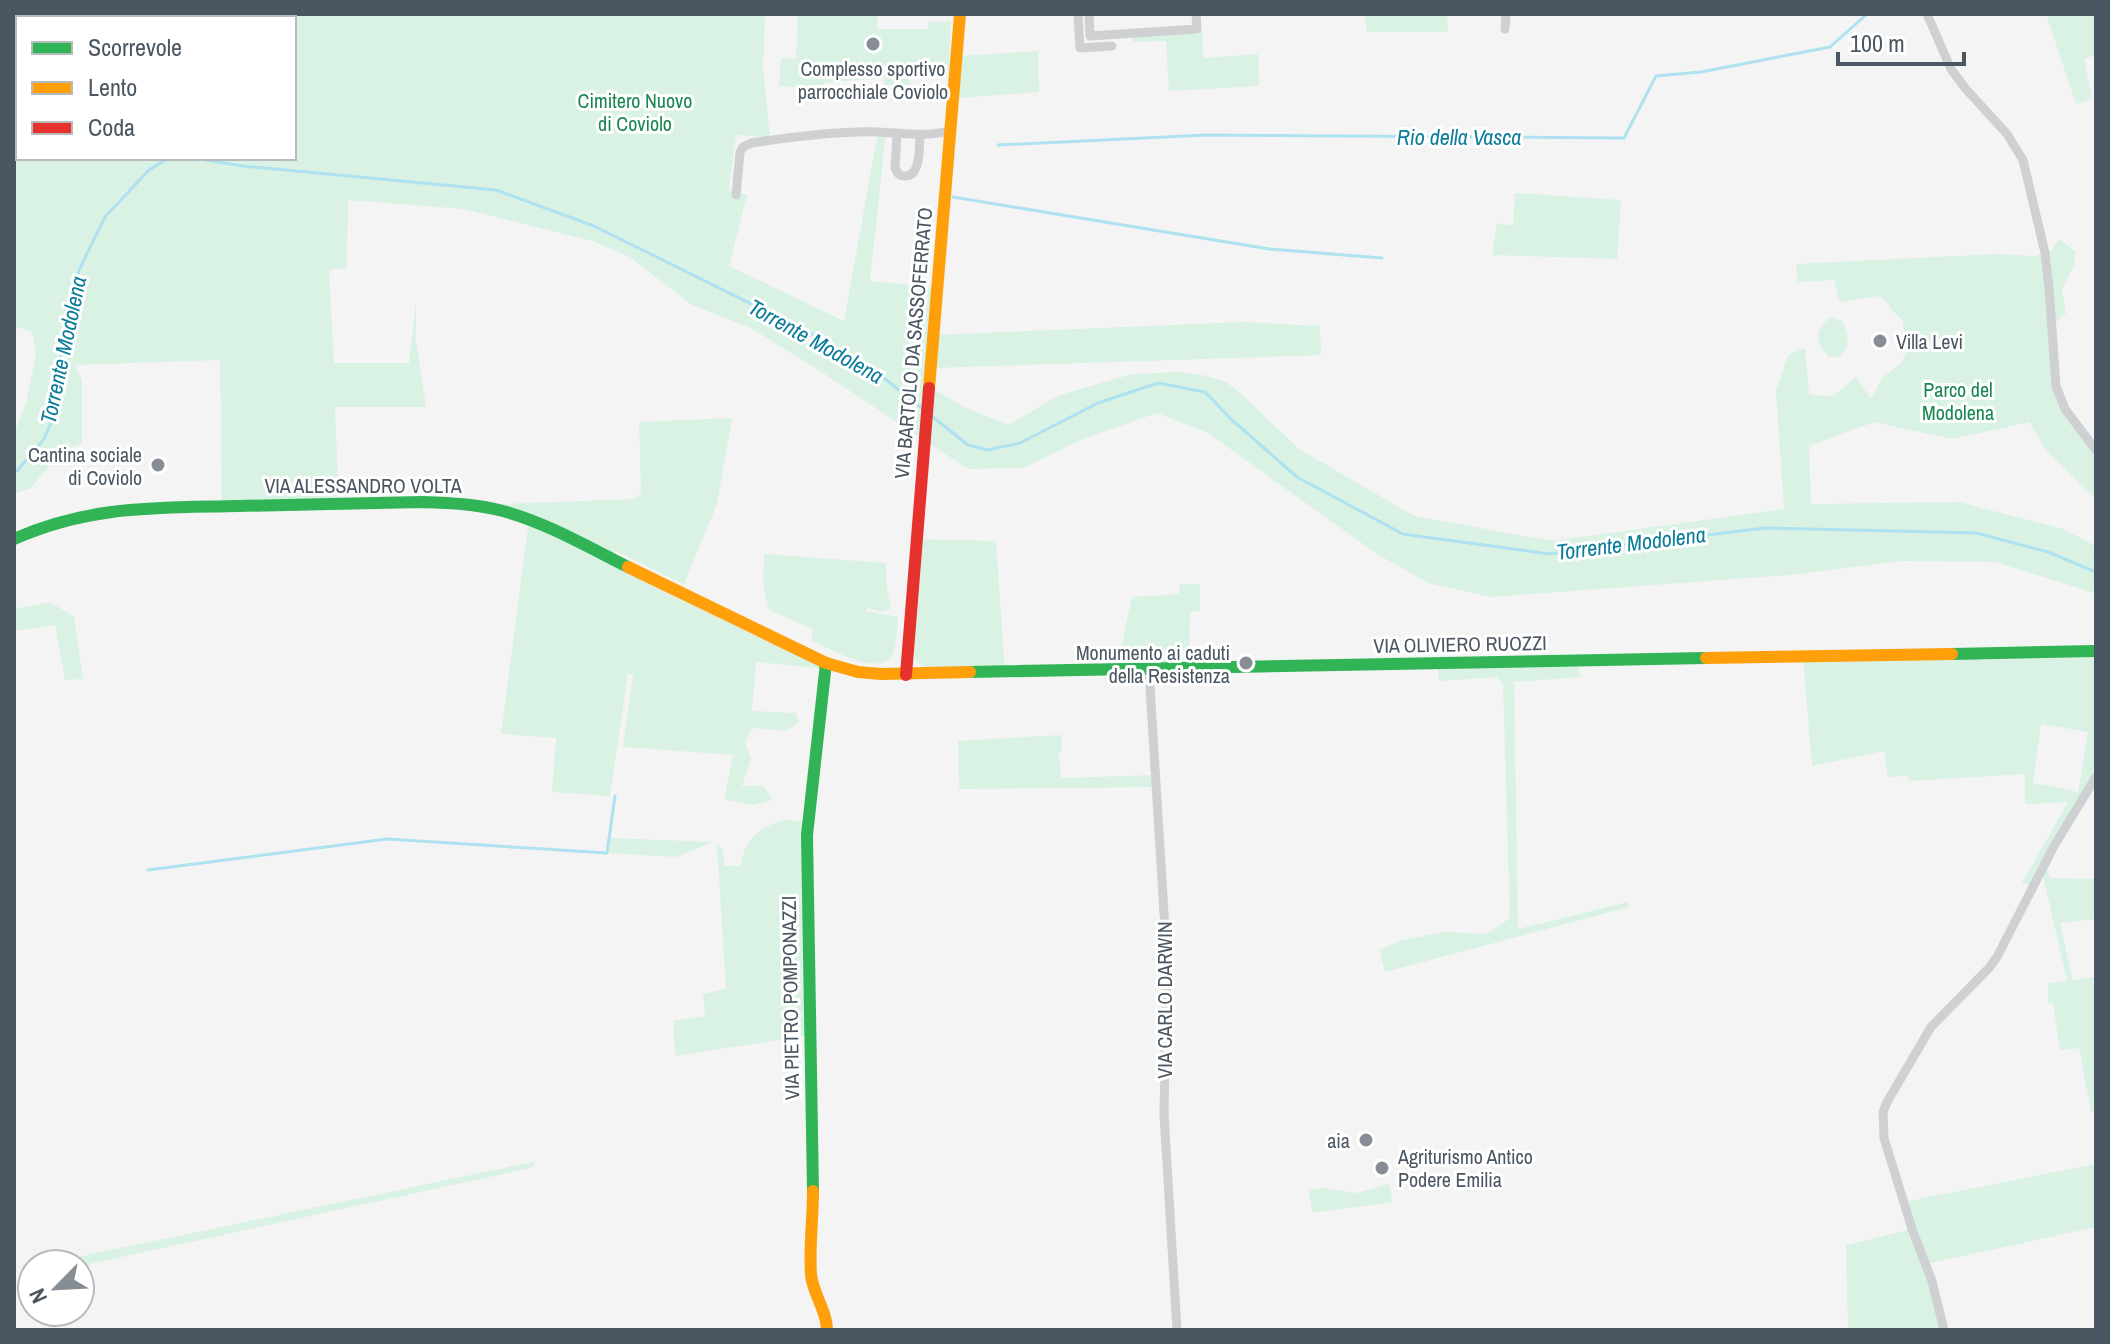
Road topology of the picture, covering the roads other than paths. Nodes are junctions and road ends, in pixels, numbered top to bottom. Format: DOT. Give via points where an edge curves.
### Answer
graph roads {
  1 [pos="960,14"];
  2 [pos="1078,14"];
  3 [pos="1089,14"];
  4 [pos="1196,14"];
  5 [pos="1506,14"];
  6 [pos="1927,14"];
  7 [pos="1505,29"];
  8 [pos="1112,46"];
  9 [pos="950,131"];
  10 [pos="897,134"];
  11 [pos="920,136"];
  12 [pos="736,195"];
  13 [pos="2096,450"];
  14 [pos="14,539"];
  15 [pos="2096,651"];
  16 [pos="826,663"];
  17 [pos="1149,670"];
  18 [pos="906,675"];
  19 [pos="2096,777"];
  20 [pos="827,1330"];
  21 [pos="1177,1330"];
  22 [pos="1944,1330"];
  1 -- 9 [label="street, VIA BARTOLO DA SASSOFERRATO"];
  2 -- 8 [label="street" via="1080,48"];
  3 -- 4 [label="street" via="1090,36 1197,29"];
  5 -- 7 [label="street"];
  6 -- 13 [label="street" via="1951,69 2023,160 2045,253 2056,386 2065,409"];
  9 -- 11 [label="street"];
  9 -- 18 [label="street, VIA BARTOLO DA SASSOFERRATO"];
  10 -- 11 [label="street"];
  10 -- 11 [label="street" via="894,164 904,176 917,166"];
  10 -- 12 [label="street" via="856,132 747,144 740,152"];
  14 -- 16 [label="street, VIA ALESSANDRO VOLTA" via="67,518 131,509 478,505 550,529"];
  15 -- 17 [label="street, VIA OLIVIERO RUOZZI"];
  16 -- 18 [label="street, VIA OLIVIERO RUOZZI" via="858,672"];
  16 -- 20 [label="street, VIA PIETRO POMPONAZZI" via="807,835 811,1273"];
  17 -- 18 [label="street, VIA OLIVIERO RUOZZI"];
  17 -- 21 [label="street, VIA CARLO DARWIN" via="1167,962 1164,1114"];
  19 -- 22 [label="street" via="1997,957 1931,1027 1883,1112 1884,1138"];
}
